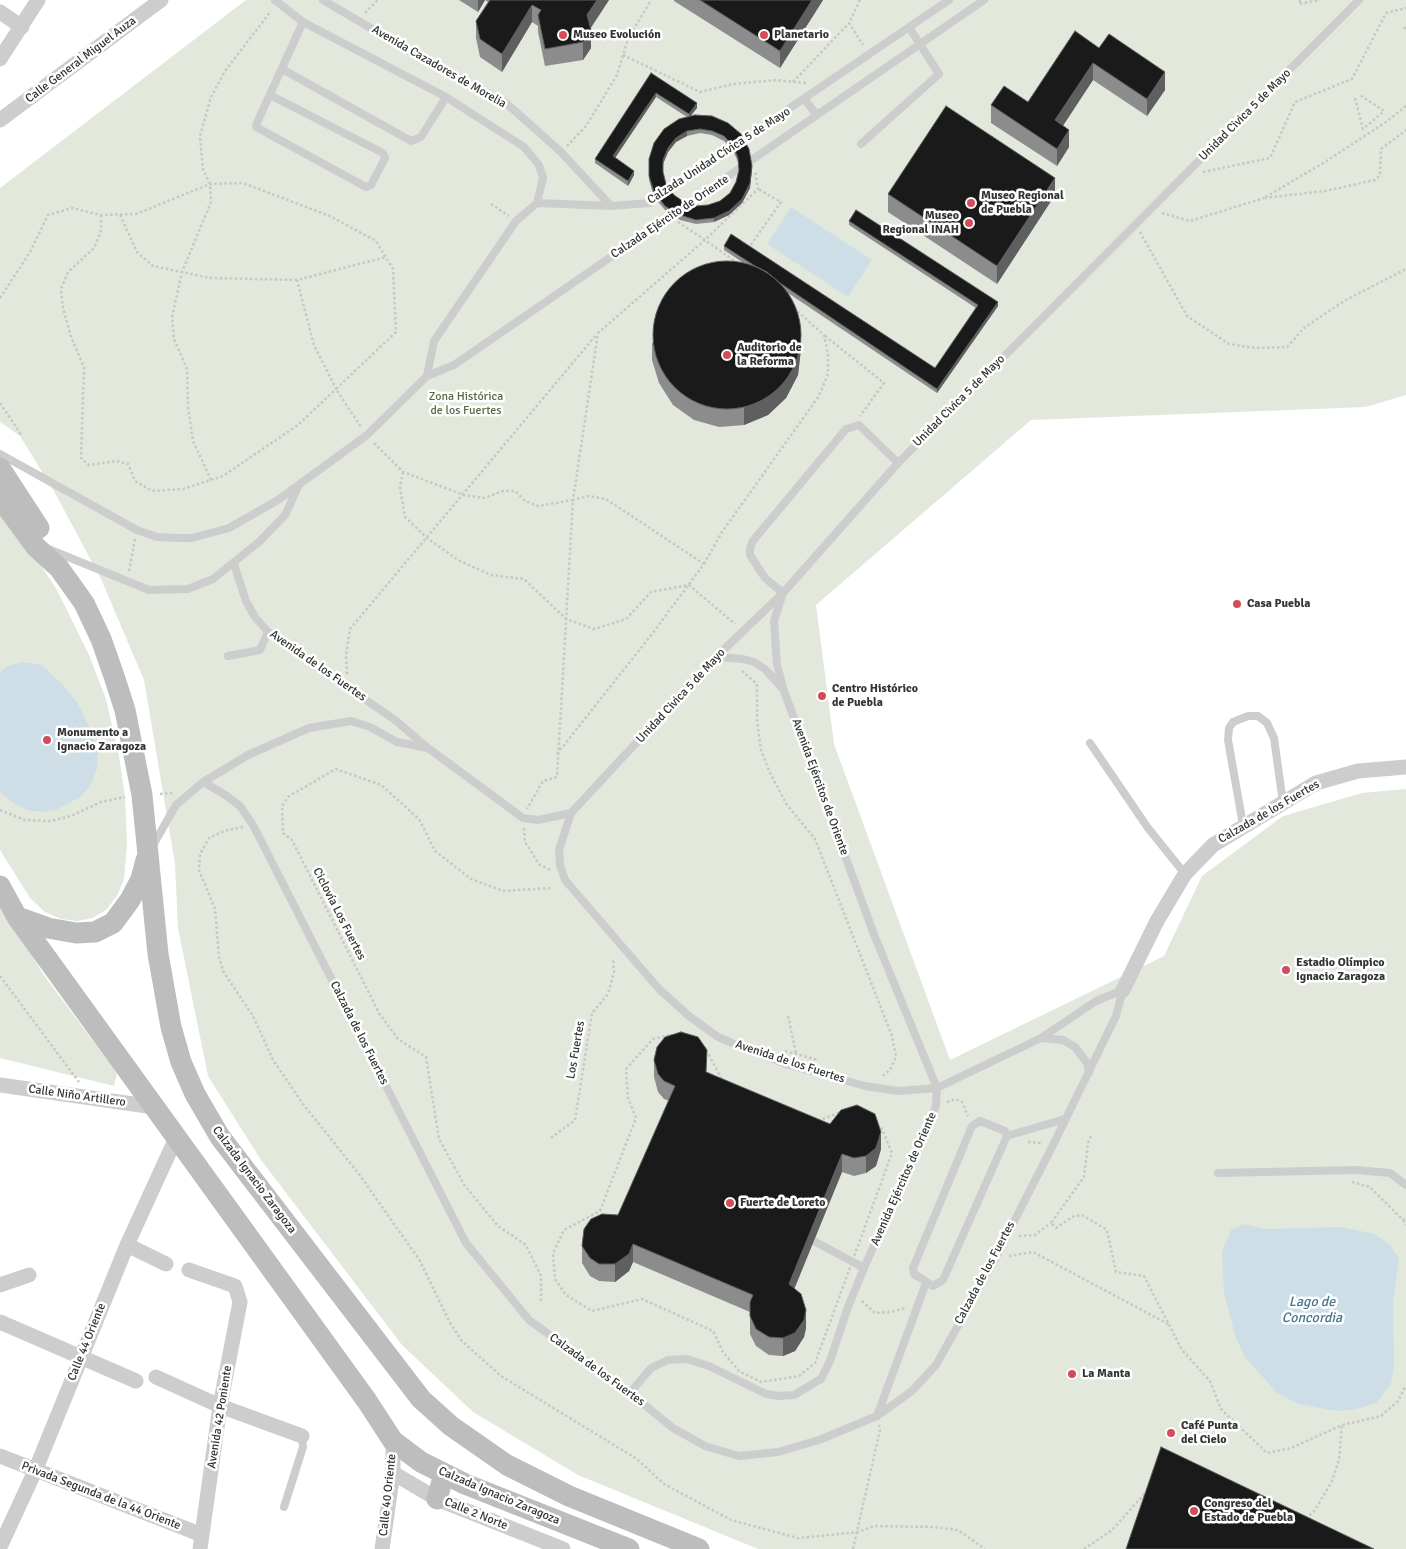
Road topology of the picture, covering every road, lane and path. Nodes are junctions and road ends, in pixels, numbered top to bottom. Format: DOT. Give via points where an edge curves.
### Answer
graph roads {
  1 [pos="38,0"];
  2 [pos="161,0"];
  3 [pos="324,0"];
  4 [pos="378,0"];
  5 [pos="651,0"];
  6 [pos="860,0"];
  7 [pos="949,0"];
  8 [pos="984,0"];
  9 [pos="1300,0"];
  10 [pos="1320,0"];
  11 [pos="1359,0"];
  12 [pos="276,1"];
  13 [pos="1406,8"];
  14 [pos="0,12"];
  15 [pos="357,20"];
  16 [pos="303,22"];
  17 [pos="849,23"];
  18 [pos="22,27"];
  19 [pos="909,27"];
  20 [pos="859,40"];
  21 [pos="920,43"];
  22 [pos="623,55"];
  23 [pos="0,59"];
  24 [pos="282,69"];
  25 [pos="793,82"];
  26 [pos="820,89"];
  27 [pos="270,95"];
  28 [pos="1360,95"];
  29 [pos="446,97"];
  30 [pos="1355,98"];
  31 [pos="804,100"];
  32 [pos="1406,106"];
  33 [pos="816,114"];
  34 [pos="0,120"];
  35 [pos="1406,130"];
  36 [pos="861,144"];
  37 [pos="561,152"];
  38 [pos="753,160"];
  39 [pos="1185,176"];
  40 [pos="210,184"];
  41 [pos="758,189"];
  42 [pos="1264,198"];
  43 [pos="538,202"];
  44 [pos="491,204"];
  45 [pos="612,206"];
  46 [pos="1151,209"];
  47 [pos="101,215"];
  48 [pos="120,215"];
  49 [pos="670,216"];
  50 [pos="516,221"];
  51 [pos="1136,225"];
  52 [pos="705,240"];
  53 [pos="744,254"];
  54 [pos="386,257"];
  55 [pos="742,267"];
  56 [pos="1406,269"];
  57 [pos="182,272"];
  58 [pos="297,280"];
  59 [pos="0,298"];
  60 [pos="790,306"];
  61 [pos="598,333"];
  62 [pos="824,335"];
  63 [pos="427,376"];
  64 [pos="336,389"];
  65 [pos="0,403"];
  66 [pos="852,426"];
  67 [pos="367,435"];
  68 [pos="22,436"];
  69 [pos="0,454"];
  70 [pos="898,463"];
  71 [pos="0,468"];
  72 [pos="403,472"];
  73 [pos="211,480"];
  74 [pos="299,485"];
  75 [pos="464,496"];
  76 [pos="0,498"];
  77 [pos="574,500"];
  78 [pos="136,530"];
  79 [pos="427,538"];
  80 [pos="49,555"];
  81 [pos="234,564"];
  82 [pos="704,564"];
  83 [pos="126,582"];
  84 [pos="689,585"];
  85 [pos="783,593"];
  86 [pos="566,619"];
  87 [pos="743,631"];
  88 [pos="268,632"];
  89 [pos="228,656"];
  90 [pos="716,657"];
  91 [pos="348,688"];
  92 [pos="784,691"];
  93 [pos="1090,743"];
  94 [pos="428,748"];
  95 [pos="557,754"];
  96 [pos="1406,767"];
  97 [pos="203,782"];
  98 [pos="142,795"];
  99 [pos="1283,802"];
  100 [pos="176,805"];
  101 [pos="0,810"];
  102 [pos="571,813"];
  103 [pos="522,818"];
  104 [pos="1243,825"];
  105 [pos="148,853"];
  106 [pos="1185,874"];
  107 [pos="565,880"];
  108 [pos="0,886"];
  109 [pos="550,888"];
  110 [pos="17,918"];
  111 [pos="613,960"];
  112 [pos="0,976"];
  113 [pos="1123,990"];
  114 [pos="788,1016"];
  115 [pos="1041,1038"];
  116 [pos="796,1053"];
  117 [pos="1089,1073"];
  118 [pos="881,1077"];
  119 [pos="0,1085"];
  120 [pos="937,1088"];
  121 [pos="90,1098"];
  122 [pos="955,1099"];
  123 [pos="154,1107"];
  124 [pos="1065,1119"];
  125 [pos="972,1126"];
  126 [pos="1007,1136"];
  127 [pos="1091,1136"];
  128 [pos="176,1138"];
  129 [pos="551,1138"];
  130 [pos="1218,1173"];
  131 [pos="1406,1184"];
  132 [pos="1403,1220"];
  133 [pos="1051,1223"];
  134 [pos="1406,1225"];
  135 [pos="1005,1236"];
  136 [pos="812,1240"];
  137 [pos="127,1245"];
  138 [pos="849,1258"];
  139 [pos="995,1259"];
  140 [pos="166,1264"];
  141 [pos="864,1268"];
  142 [pos="189,1270"];
  143 [pos="29,1274"];
  144 [pos="926,1283"];
  145 [pos="0,1285"];
  146 [pos="856,1290"];
  147 [pos="541,1301"];
  148 [pos="917,1304"];
  149 [pos="0,1322"];
  150 [pos="1171,1325"];
  151 [pos="80,1357"];
  152 [pos="156,1377"];
  153 [pos="136,1381"];
  154 [pos="1406,1385"];
  155 [pos="630,1392"];
  156 [pos="220,1406"];
  157 [pos="877,1416"];
  158 [pos="1342,1425"];
  159 [pos="302,1436"];
  160 [pos="393,1441"];
  161 [pos="0,1456"];
  162 [pos="35,1471"];
  163 [pos="392,1473"];
  164 [pos="444,1474"];
  165 [pos="1147,1492"];
  166 [pos="437,1499"];
  167 [pos="284,1507"];
  168 [pos="1304,1521"];
  169 [pos="201,1542"];
  170 [pos="0,1547"];
  171 [pos="382,1549"];
  172 [pos="563,1549"];
  173 [pos="629,1549"];
  174 [pos="699,1549"];
  175 [pos="853,1549"];
  176 [pos="1084,1549"];
  1 -- 18 [label="street"];
  2 -- 34 [label="street, Calle General Miguel Auza"];
  3 -- 15 [label="lane, Avenida Cazadores de Morelia"];
  4 -- 15 [label="path"];
  5 -- 22 [label="path" via="628,39"];
  6 -- 17 [label="path"];
  7 -- 19 [label="lane, Calzada Unidad Cívica 5 de Mayo"];
  8 -- 21 [label="lane, Calzada Ejército de Oriente"];
  9 -- 10 [label="path" via="1299,4"];
  11 -- 39 [label="lane, Unidad Civica 5 de Mayo"];
  12 -- 16 [label="lane, Avenida Cazadores de Morelia"];
  12 -- 40 [label="path" via="225,71 211,97 200,136 203,169"];
  13 -- 39 [label="path" via="1386,13 1352,79 1295,102 1270,158"];
  14 -- 18 [label="street"];
  15 -- 37 [label="lane, Avenida Cazadores de Morelia" via="506,103"];
  16 -- 24 [label="lane"];
  16 -- 29 [label="lane, Avenida Cazadores de Morelia"];
  17 -- 20 [label="path"];
  17 -- 25 [label="path"];
  18 -- 23 [label="street"];
  19 -- 21 [label="lane"];
  19 -- 26 [label="lane, Calzada Unidad Cívica 5 de Mayo"];
  21 -- 33 [label="lane, Calzada Ejército de Oriente"];
  21 -- 36 [label="lane" via="939,74"];
  22 -- 25 [label="path" via="700,92 733,84 776,80"];
  22 -- 37 [label="path" via="618,75 586,126"];
  24 -- 27 [label="lane"];
  24 -- 29 [label="lane" via="411,141 421,137"];
  25 -- 26 [label="path" via="811,83"];
  26 -- 31 [label="lane, Calzada Unidad Cívica 5 de Mayo"];
  27 -- 27 [label="lane" via="382,152 385,158 370,185 366,187 257,128"];
  28 -- 30 [label="path" via="1384,111 1363,129"];
  29 -- 43 [label="lane, Avenida Cazadores de Morelia" via="524,147 539,165 543,178"];
  31 -- 33 [label="lane"];
  31 -- 45 [label="lane, Calzada Unidad Cívica 5 de Mayo" via="650,203"];
  32 -- 42 [label="path" via="1332,157"];
  33 -- 38 [label="lane, Calzada Ejército de Oriente"];
  35 -- 42 [label="path" via="1381,150 1380,175 1374,180 1325,191"];
  37 -- 45 [label="lane, Avenida Cazadores de Morelia"];
  38 -- 41 [label="path"];
  38 -- 49 [label="lane, Calzada Ejército de Oriente"];
  39 -- 46 [label="lane, Unidad Civica 5 de Mayo"];
  40 -- 48 [label="path" via="136,214"];
  40 -- 54 [label="path" via="243,183 330,216 376,241"];
  40 -- 57 [label="path" via="211,202"];
  41 -- 52 [label="path"];
  41 -- 53 [label="path" via="781,202"];
  42 -- 46 [label="path" via="1190,221"];
  43 -- 45 [label="lane, Calzada Unidad Cívica 5 de Mayo"];
  43 -- 50 [label="lane"];
  44 -- 50 [label="path"];
  46 -- 51 [label="lane, Unidad Civica 5 de Mayo"];
  47 -- 48 [label="path"];
  47 -- 59 [label="path" via="72,208 48,215 30,252"];
  47 -- 73 [label="path" via="101,231 94,248 68,272 62,289 71,338 84,367 81,458 90,465 117,461 128,464 134,481 152,491 183,489"];
  48 -- 57 [label="path" via="137,252 153,266"];
  49 -- 52 [label="path"];
  49 -- 63 [label="lane, Calzada Ejército de Oriente" via="454,365"];
  50 -- 63 [label="lane" via="434,341"];
  51 -- 56 [label="path" via="1187,316 1229,344 1255,348 1287,347 1304,328 1344,301"];
  51 -- 70 [label="lane, Unidad Civica 5 de Mayo"];
  52 -- 55 [label="path"];
  52 -- 61 [label="path"];
  54 -- 58 [label="path"];
  54 -- 64 [label="path" via="393,269 396,332"];
  57 -- 58 [label="path" via="210,278"];
  57 -- 73 [label="path" via="172,317 174,339 188,369 188,407 194,441"];
  58 -- 64 [label="path" via="314,345"];
  60 -- 62 [label="path"];
  61 -- 75 [label="path"];
  61 -- 77 [label="path"];
  62 -- 66 [label="path" via="884,383"];
  62 -- 82 [label="path" via="828,374 819,396 722,532"];
  63 -- 67 [label="lane"];
  64 -- 67 [label="path"];
  64 -- 73 [label="path" via="298,425 223,476"];
  65 -- 68 [label="path"];
  66 -- 70 [label="lane" via="860,425"];
  66 -- 85 [label="lane" via="846,429 752,542 750,555 764,578"];
  67 -- 72 [label="path"];
  67 -- 74 [label="lane"];
  69 -- 78 [label="lane"];
  70 -- 85 [label="lane, Unidad Civica 5 de Mayo"];
  71 -- 80 [label="main road, Calzada Ignacio Zaragoza"];
  72 -- 75 [label="path"];
  72 -- 79 [label="path" via="400,487 405,517"];
  74 -- 78 [label="lane" via="244,519 213,533 178,538"];
  74 -- 81 [label="lane" via="285,515"];
  75 -- 77 [label="path" via="484,498 515,491 525,501 538,506"];
  75 -- 79 [label="path"];
  76 -- 80 [label="main road, Calzada Ignacio Zaragoza"];
  77 -- 82 [label="path" via="588,496 606,499"];
  77 -- 86 [label="path"];
  78 -- 83 [label="path"];
  79 -- 86 [label="path" via="458,560 491,575 524,579"];
  79 -- 91 [label="path" via="350,629 346,655"];
  80 -- 83 [label="lane"];
  80 -- 98 [label="main road, Calzada Ignacio Zaragoza" via="84,604 101,639 125,710"];
  81 -- 83 [label="lane" via="213,579 188,589 149,590"];
  81 -- 88 [label="lane, Avenida de los Fuertes" via="246,601"];
  82 -- 84 [label="path"];
  84 -- 86 [label="path" via="651,592 626,619 594,629"];
  84 -- 87 [label="path"];
  84 -- 95 [label="path"];
  85 -- 87 [label="lane, Unidad Civica 5 de Mayo"];
  85 -- 92 [label="lane, Avenida Ejércitos de Oriente" via="774,621 777,664"];
  86 -- 95 [label="path"];
  87 -- 90 [label="lane, Unidad Civica 5 de Mayo"];
  88 -- 89 [label="lane" via="260,650"];
  88 -- 91 [label="lane, Avenida de los Fuertes"];
  90 -- 92 [label="lane, Avenida Ejércitos de Oriente" via="743,658 754,662 765,669"];
  90 -- 102 [label="lane, Unidad Civica 5 de Mayo"];
  90 -- 118 [label="path" via="758,684 757,720 761,750 787,805 815,839 892,1036 896,1057 890,1070"];
  91 -- 94 [label="lane, Avenida de los Fuertes" via="395,720"];
  92 -- 120 [label="lane, Avenida Ejércitos de Oriente" via="875,937"];
  93 -- 106 [label="lane" via="1148,828"];
  94 -- 97 [label="lane, Avenida de los Fuertes" via="397,742 361,723 334,723 309,728 248,755"];
  94 -- 103 [label="lane, Avenida de los Fuertes"];
  95 -- 103 [label="path" via="557,777 543,781"];
  96 -- 99 [label="street, Calzada de los Fuertes" via="1358,771 1316,783"];
  97 -- 100 [label="lane"];
  97 -- 155 [label="lane, Calzada de los Fuertes" via="240,806 253,825 466,1243 529,1320"];
  98 -- 100 [label="path" via="176,793"];
  98 -- 101 [label="path" via="101,802 51,821 25,820"];
  98 -- 105 [label="main road, Calzada Ignacio Zaragoza"];
  99 -- 104 [label="street, Calzada de los Fuertes"];
  99 -- 104 [label="lane" via="1274,738 1267,722 1258,716 1248,716 1233,722 1228,728 1228,740"];
  100 -- 105 [label="lane"];
  102 -- 103 [label="lane" via="538,820"];
  102 -- 107 [label="lane, Unidad Civica 5 de Mayo" via="559,850"];
  103 -- 107 [label="path" via="526,842 539,864"];
  104 -- 106 [label="street, Calzada de los Fuertes" via="1213,845"];
  105 -- 110 [label="main road" via="141,879 130,900 113,923 95,932 57,930"];
  105 -- 174 [label="main road, Calzada Ignacio Zaragoza" via="158,954 170,1018 181,1062 195,1094 220,1137 421,1399 451,1426 507,1465 569,1496"];
  106 -- 113 [label="street, Calzada de los Fuertes" via="1157,921"];
  107 -- 120 [label="lane, Avenida de los Fuertes" via="659,989 688,1016 718,1037 786,1064 865,1086 898,1091"];
  108 -- 110 [label="main road, Calzada Ignacio Zaragoza"];
  109 -- 147 [label="path, Ciclovía Los Fuertes" via="503,891 471,879 435,851 419,819 381,785 336,770 289,796 282,806 283,833 292,840 379,1013 398,1039 426,1057 439,1139 465,1186 498,1226 526,1245 541,1276"];
  110 -- 123 [label="main road, Calzada Ignacio Zaragoza"];
  111 -- 129 [label="path, Los Fuertes" via="614,972 608,994 592,1013 575,1120"];
  112 -- 121 [label="path"];
  113 -- 115 [label="lane" via="1096,1001"];
  113 -- 117 [label="lane, Calzada de los Fuertes" via="1116,1016"];
  114 -- 116 [label="path"];
  115 -- 117 [label="lane" via="1063,1040 1075,1047 1087,1063"];
  115 -- 120 [label="lane, Avenida de los Fuertes"];
  117 -- 124 [label="lane, Calzada de los Fuertes"];
  119 -- 121 [label="street, Calle Niño Artillero"];
  120 -- 141 [label="lane, Avenida Ejércitos de Oriente" via="936,1106"];
  121 -- 123 [label="street, Calle Niño Artillero"];
  122 -- 125 [label="path" via="962,1102"];
  123 -- 128 [label="main road, Calzada Ignacio Zaragoza"];
  124 -- 126 [label="lane"];
  124 -- 135 [label="lane, Calzada de los Fuertes"];
  125 -- 126 [label="lane" via="980,1121 1005,1130"];
  125 -- 144 [label="lane" via="913,1268 914,1274"];
  126 -- 144 [label="lane" via="943,1280 933,1286"];
  127 -- 133 [label="path" via="1084,1177"];
  128 -- 137 [label="street, Calle 44 Oriente"];
  128 -- 160 [label="main road, Calzada Ignacio Zaragoza"];
  130 -- 131 [label="lane" via="1356,1170 1390,1173"];
  132 -- 134 [label="path"];
  133 -- 135 [label="path" via="1035,1235"];
  133 -- 150 [label="path" via="1056,1228 1072,1217 1082,1215 1107,1230 1116,1272 1144,1276"];
  135 -- 139 [label="lane, Calzada de los Fuertes"];
  136 -- 138 [label="lane"];
  137 -- 140 [label="street"];
  137 -- 151 [label="street, Calle 44 Oriente"];
  138 -- 138 [label="path" via="876,1201 892,1153 881,1127 848,1109 815,1122 724,1084 709,1055 689,1038 670,1035 653,1039 626,1069 628,1098 636,1118 600,1211 564,1230 553,1253 555,1279 566,1295 592,1311 642,1299 651,1303 713,1331 723,1352 739,1371 761,1382 799,1376 815,1363"];
  138 -- 141 [label="lane"];
  139 -- 150 [label="path" via="1033,1252"];
  139 -- 157 [label="lane, Calzada de los Fuertes" via="936,1365 912,1391"];
  141 -- 146 [label="lane, Avenida Ejércitos de Oriente"];
  142 -- 156 [label="street, Avenida 42 Poniente" via="234,1286 240,1302"];
  143 -- 145 [label="street"];
  144 -- 148 [label="lane"];
  146 -- 148 [label="path" via="874,1313"];
  146 -- 155 [label="lane, Avenida Ejércitos de Oriente" via="824,1373 806,1390 794,1395 766,1394 709,1366 687,1359 668,1360 651,1368"];
  148 -- 157 [label="lane"];
  149 -- 151 [label="street"];
  150 -- 158 [label="path" via="1182,1350 1210,1381 1221,1409 1267,1453 1291,1448"];
  151 -- 153 [label="street"];
  151 -- 162 [label="street, Calle 44 Oriente"];
  152 -- 156 [label="street"];
  154 -- 158 [label="path" via="1398,1401 1381,1416"];
  155 -- 157 [label="lane, Calzada de los Fuertes" via="673,1428 705,1446 739,1456 778,1452 819,1440"];
  156 -- 159 [label="street"];
  156 -- 169 [label="street, Avenida 42 Poniente"];
  157 -- 175 [label="path" via="880,1430"];
  158 -- 168 [label="path" via="1339,1460 1332,1481 1315,1510"];
  159 -- 167 [label="lane" via="303,1447"];
  160 -- 163 [label="street, Calle 40 Oriente"];
  160 -- 164 [label="main road, Calzada Ignacio Zaragoza" via="420,1462"];
  161 -- 162 [label="street, Privada Segunda de la 44 Oriente"];
  162 -- 169 [label="street, Privada Segunda de la 44 Oriente"];
  162 -- 170 [label="street, Calle 44 Oriente"];
  163 -- 166 [label="street, Calle 2 Norte"];
  163 -- 171 [label="street, Calle 40 Oriente"];
  164 -- 166 [label="main road"];
  164 -- 173 [label="main road, Calzada Ignacio Zaragoza"];
  165 -- 176 [label="path" via="1112,1530"];
  166 -- 172 [label="street, Calle 2 Norte"];
}
